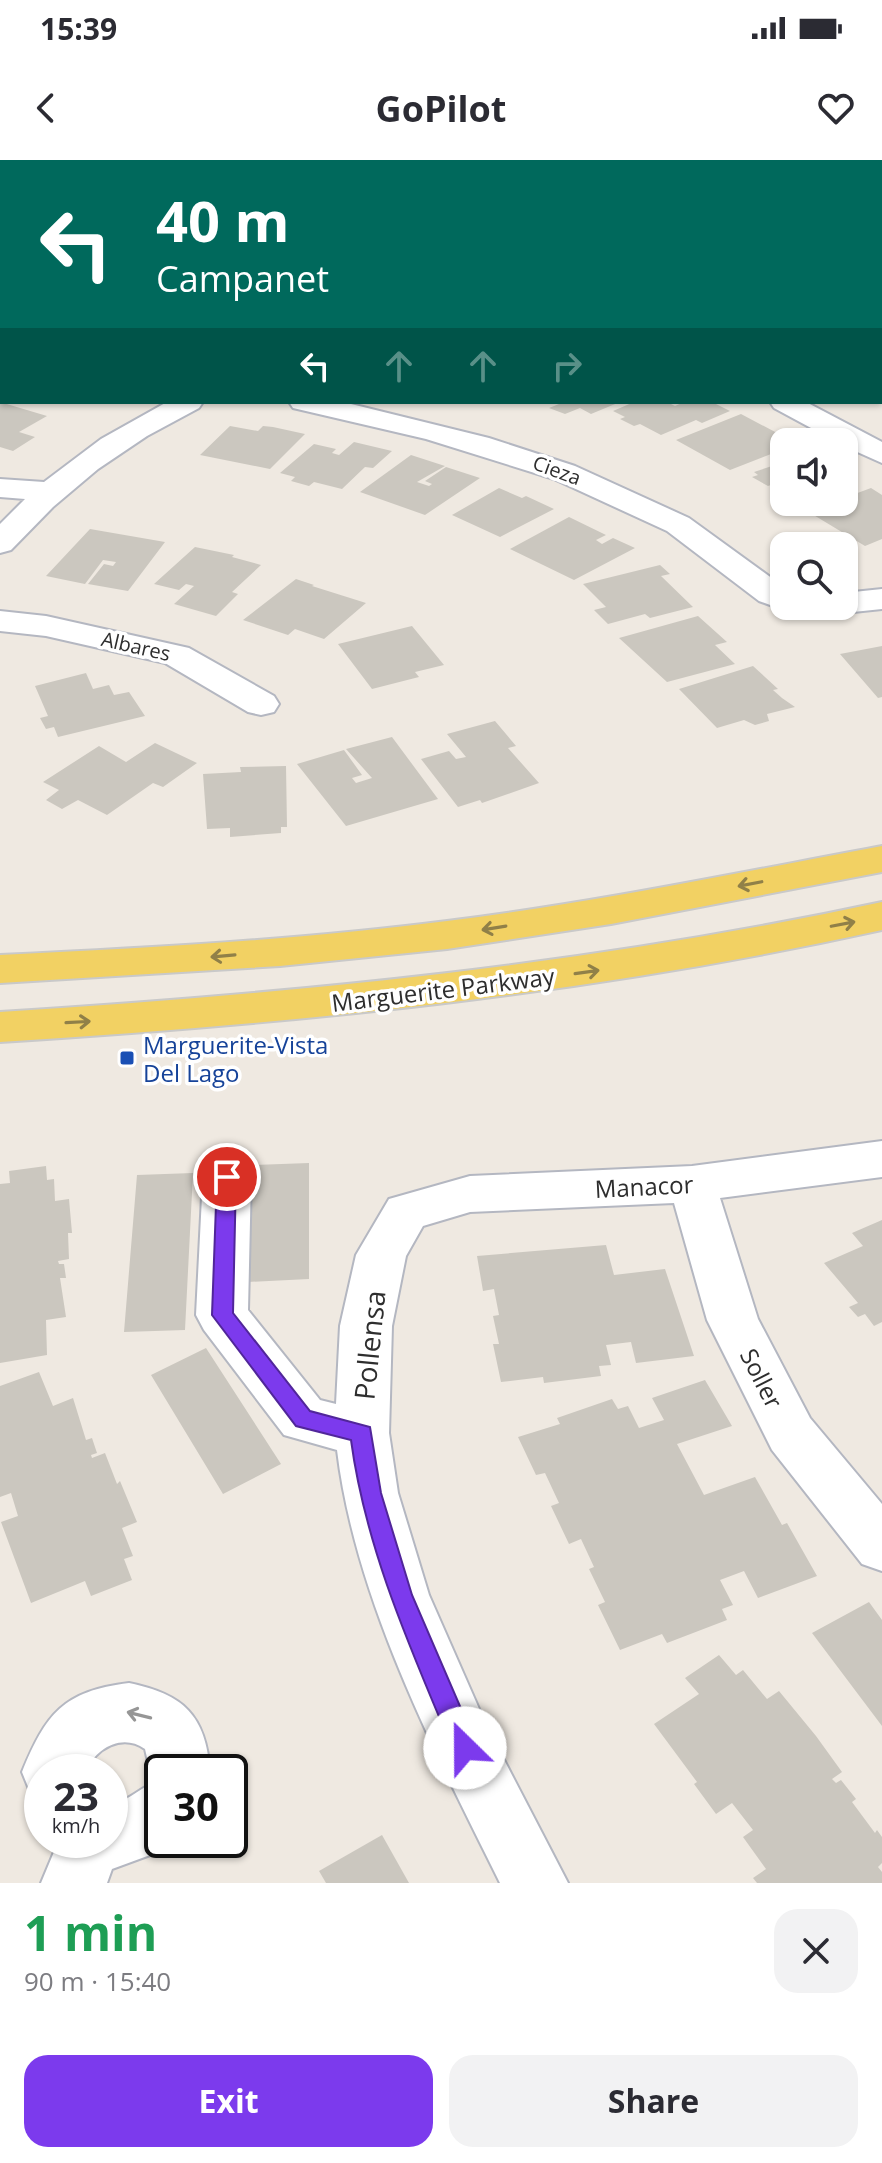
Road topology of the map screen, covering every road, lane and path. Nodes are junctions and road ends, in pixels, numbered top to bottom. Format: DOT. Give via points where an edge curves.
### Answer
graph roads {
  1 [pos="185,404"];
  2 [pos="312,404"];
  3 [pos="788,404"];
  4 [pos="882,454"];
  5 [pos="0,488"];
  6 [pos="49,492"];
  7 [pos="0,543"];
  8 [pos="770,592"];
  9 [pos="882,599"];
  10 [pos="858,602"];
  11 [pos="0,621"];
  12 [pos="261,704"];
  13 [pos="882,859"];
  14 [pos="882,916"];
  15 [pos="0,969"];
  16 [pos="0,1027"];
  17 [pos="882,1159"];
  18 [pos="227,1177"];
  19 [pos="692,1184"];
  20 [pos="406,1212"];
  21 [pos="362,1433"];
  22 [pos="882,1546"];
  23 [pos="58,1754"];
  24 [pos="178,1754"];
  25 [pos="84,1858"];
  26 [pos="74,1883"];
  27 [pos="535,1883"];
  1 -- 6 [label="street" via="108,448"];
  2 -- 8 [label="street, Cieza" via="429,429 595,484 693,534"];
  3 -- 4 [label="street"];
  5 -- 6 [label="street"];
  6 -- 7 [label="street"];
  9 -- 10 [label="street"];
  11 -- 12 [label="street, Albares" via="177,655"];
  13 -- 15 [label="main road, one-way" via="447,935 153,962"];
  16 -- 14 [label="main road, Marguerite Parkway, one-way" via="190,1016 456,990 638,965"];
  17 -- 19 [label="street, Manacor"];
  18 -- 21 [label="street" via="222,1315 303,1419"];
  19 -- 20 [label="street, Manacor" via="470,1194"];
  19 -- 22 [label="street, Soller" via="733,1320 791,1434"];
  20 -- 21 [label="street, Pollensa" via="381,1255 366,1326"];
  21 -- 27 [label="street, Pollensa" via="370,1493 400,1595 465,1748"];
  24 -- 23 [label="street, one-way" via="166,1729 133,1711 90,1719"];
  25 -- 26 [label="street"];
}
